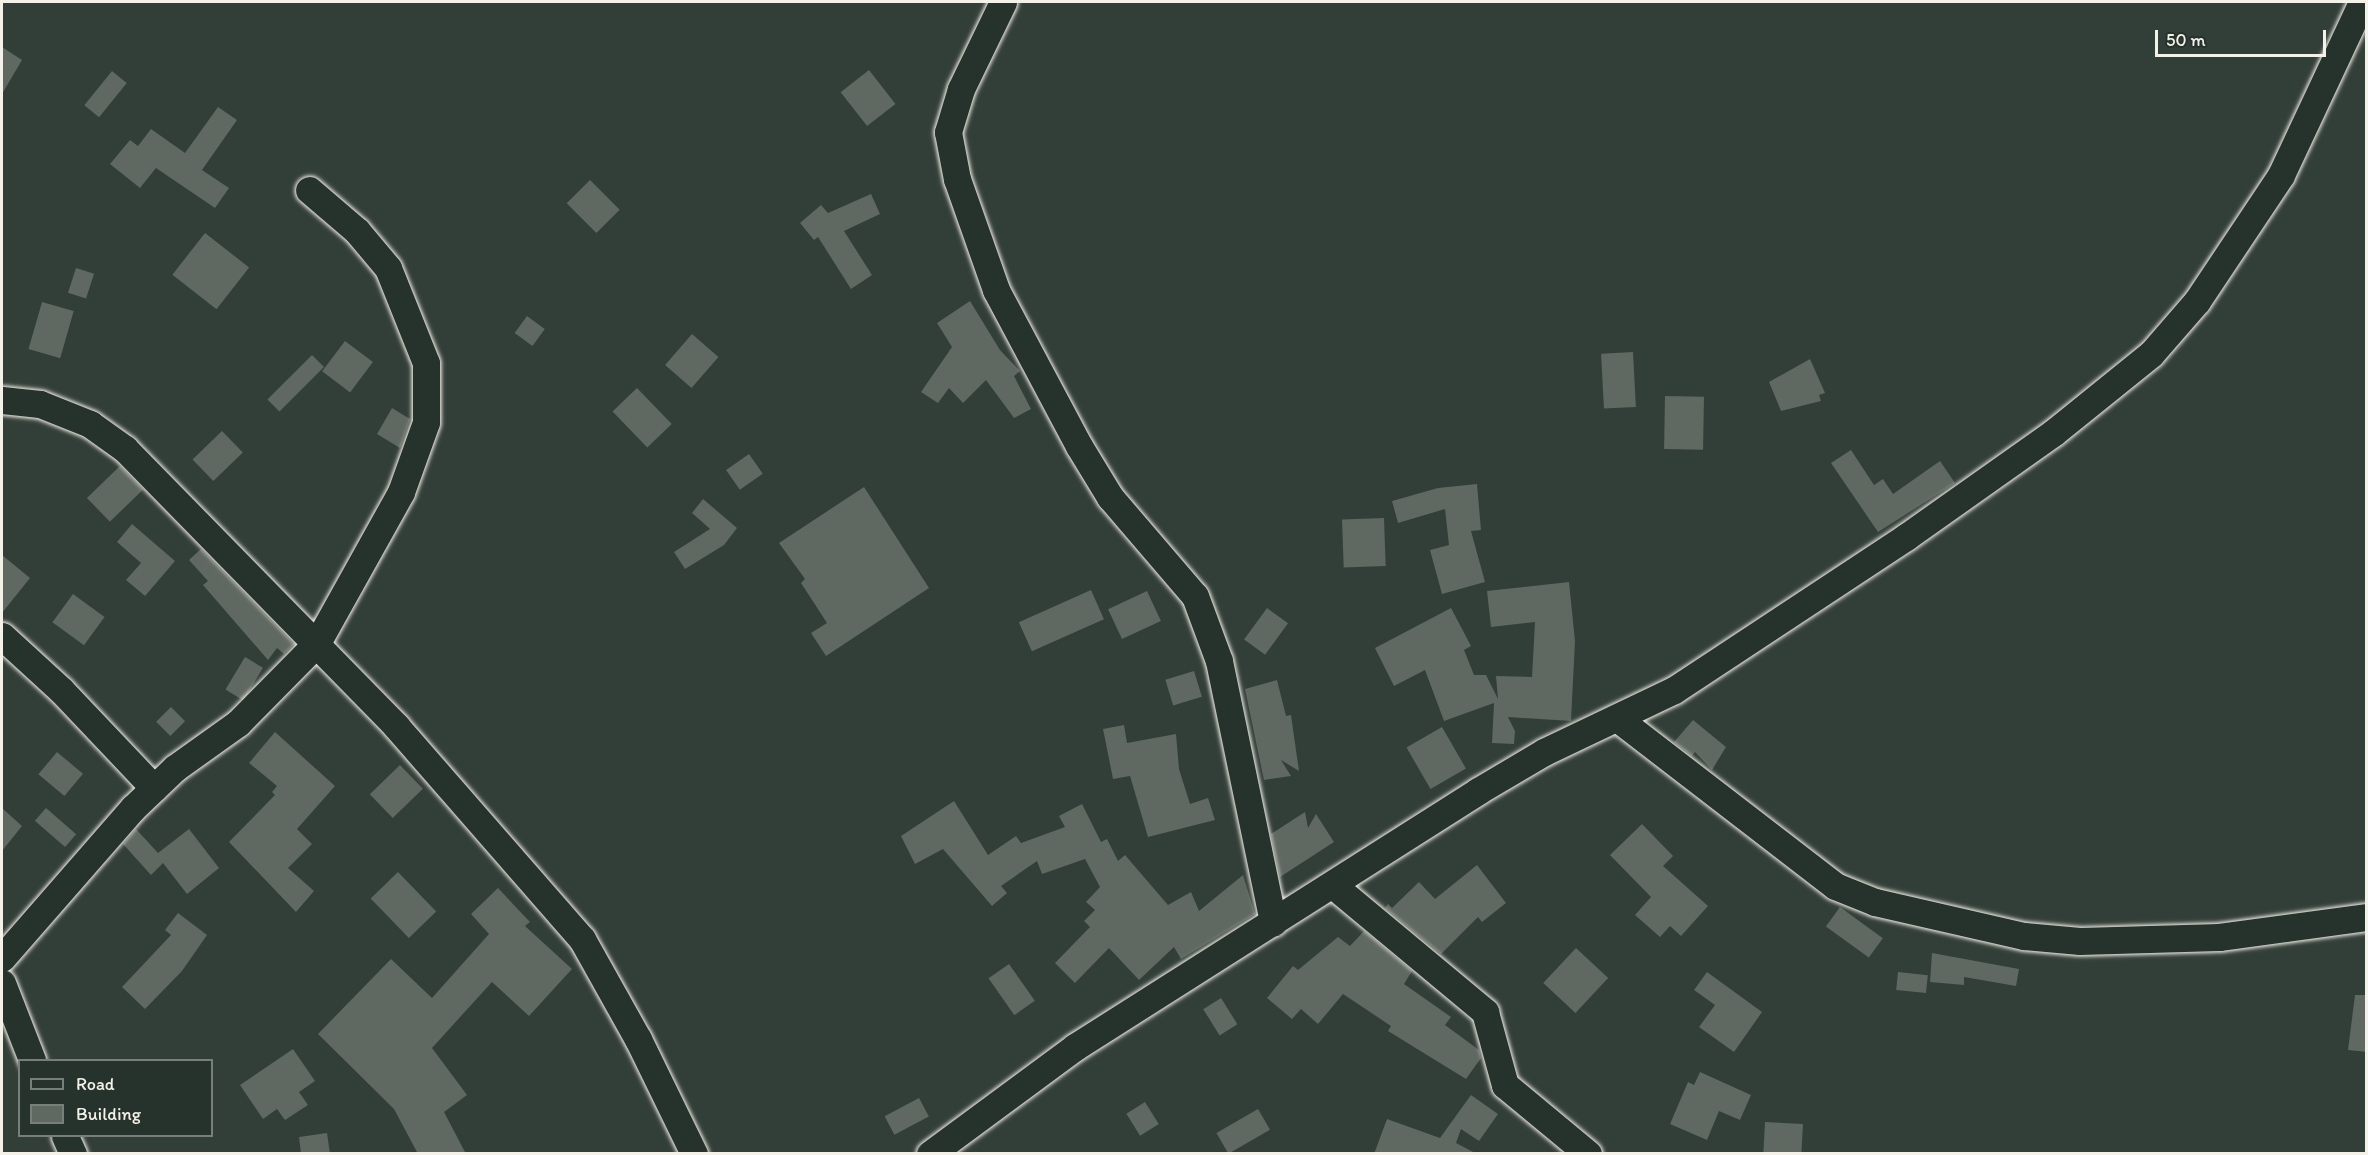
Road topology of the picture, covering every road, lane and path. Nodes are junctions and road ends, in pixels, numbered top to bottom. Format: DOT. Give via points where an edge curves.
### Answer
graph roads {
  1 [pos="1003,2"];
  2 [pos="2362,2"];
  3 [pos="309,190"];
  4 [pos="2,400"];
  5 [pos="2,636"];
  6 [pos="317,643"];
  7 [pos="1617,718"];
  8 [pos="154,788"];
  9 [pos="1334,886"];
  10 [pos="2367,917"];
  11 [pos="1273,922"];
  12 [pos="2,958"];
  13 [pos="2,983"];
  14 [pos="32,1059"];
  15 [pos="65,1137"];
  16 [pos="73,1154"];
  17 [pos="694,1154"];
  18 [pos="930,1154"];
  19 [pos="1588,1154"];
  1 -- 11 [label="street" via="961,89 948,132 957,179 996,290 1079,446 1110,497 1195,596 1219,661"];
  2 -- 7 [label="street" via="2281,175 2197,301 2151,354 2053,433 1906,537 1674,690"];
  3 -- 6 [label="street" via="357,231 388,267 426,363 426,422 400,492"];
  4 -- 6 [label="street" via="40,404 90,424 125,449"];
  5 -- 8 [label="street"];
  6 -- 8 [label="street" via="238,723"];
  6 -- 17 [label="street" via="498,839 582,939 638,1039"];
  7 -- 9 [label="street" via="1544,752"];
  7 -- 10 [label="street" via="1835,886 1875,902 2024,936 2080,941 2219,938"];
  8 -- 12 [label="street"];
  9 -- 11 [label="street"];
  9 -- 19 [label="street" via="1403,949 1485,1012 1505,1085"];
  11 -- 18 [label="street" via="1075,1047"];
  13 -- 14 [label="street"];
  15 -- 16 [label="street"];
}
